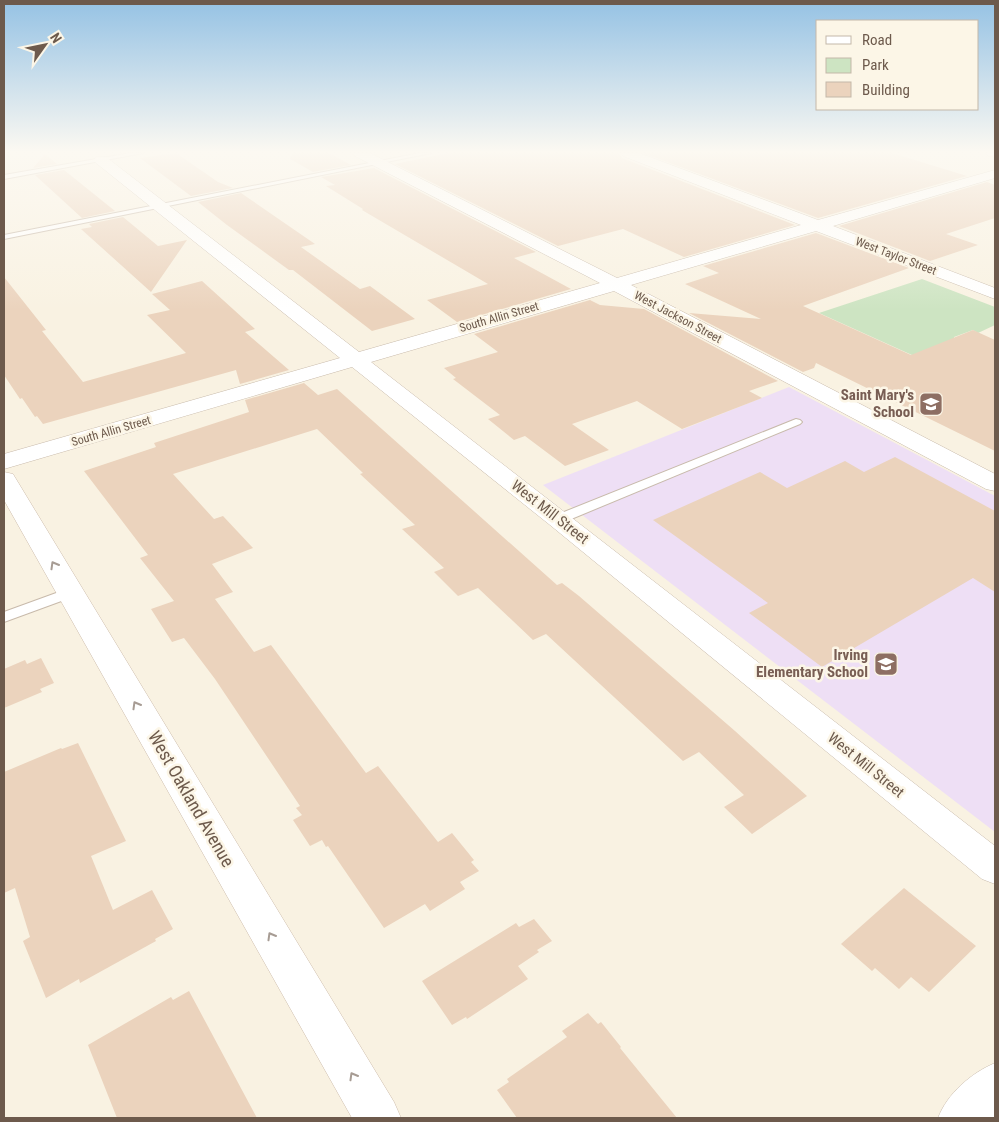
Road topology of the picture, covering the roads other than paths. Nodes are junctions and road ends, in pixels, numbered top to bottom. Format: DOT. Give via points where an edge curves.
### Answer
graph roads {
  1 [pos="162,205"];
  2 [pos="462,205"];
  3 [pos="764,205"];
  4 [pos="888,205"];
  5 [pos="159,206"];
  6 [pos="817,226"];
  7 [pos="4,237"];
  8 [pos="615,284"];
  9 [pos="995,294"];
  10 [pos="354,360"];
  11 [pos="796,422"];
  12 [pos="4,462"];
  13 [pos="4,479"];
  14 [pos="995,484"];
  15 [pos="559,519"];
  16 [pos="70,593"];
  17 [pos="4,617"];
  18 [pos="995,868"];
  19 [pos="995,1086"];
  20 [pos="378,1118"];
  21 [pos="961,1118"];
  1 -- 5 [label="lane"];
  2 -- 8 [label="street, West Jackson Street"];
  3 -- 6 [label="street, West Taylor Street"];
  4 -- 6 [label="street, South Allin Street"];
  5 -- 7 [label="lane"];
  5 -- 10 [label="street, West Mill Street"];
  6 -- 8 [label="street, South Allin Street"];
  6 -- 9 [label="street, West Taylor Street"];
  8 -- 10 [label="street, South Allin Street"];
  8 -- 14 [label="street, West Jackson Street"];
  10 -- 12 [label="street, South Allin Street"];
  10 -- 15 [label="street, West Mill Street"];
  11 -- 15 [label="lane"];
  16 -- 13 [label="street, West Oakland Avenue, one-way"];
  15 -- 18 [label="street, West Mill Street"];
  16 -- 17 [label="lane"];
  20 -- 16 [label="street, West Oakland Avenue, one-way"];
  19 -- 21 [label="street"];
}
